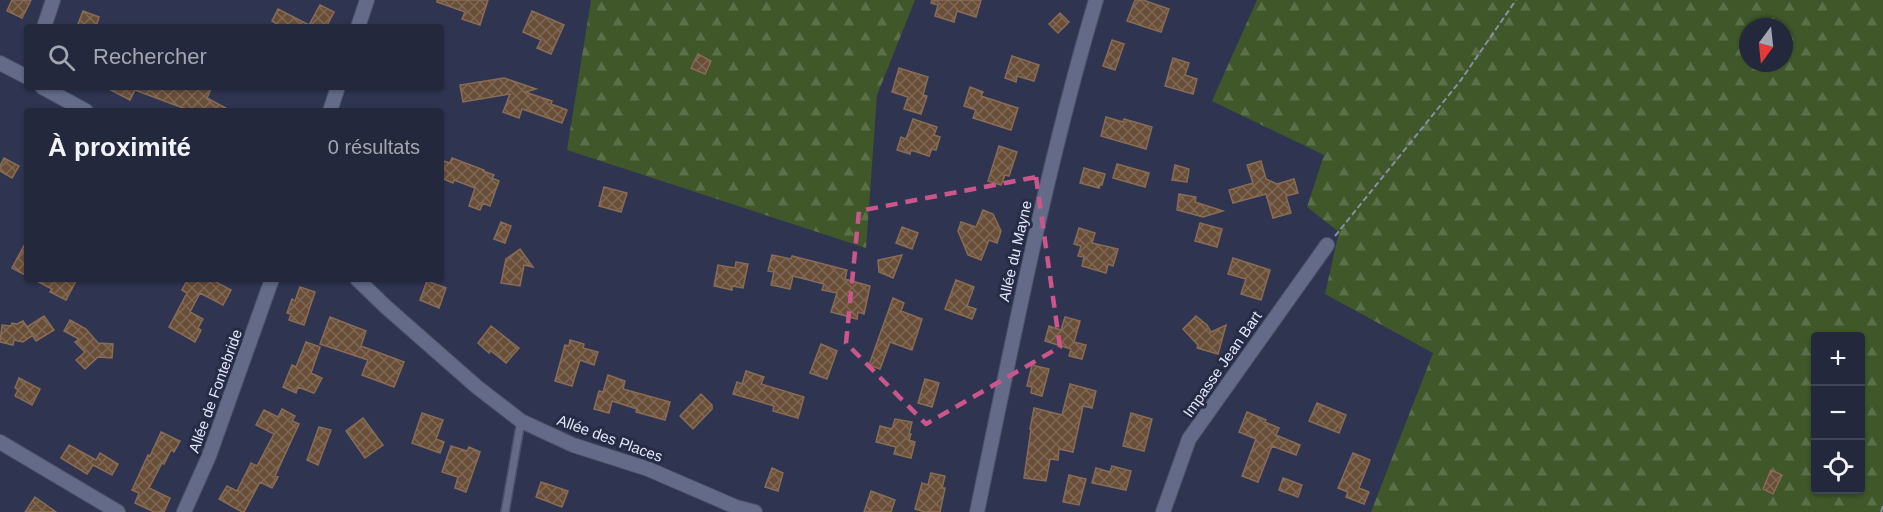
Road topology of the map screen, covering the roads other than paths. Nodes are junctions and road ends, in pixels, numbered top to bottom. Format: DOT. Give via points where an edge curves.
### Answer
graph roads {
  1 [pos="53,0"];
  2 [pos="367,0"];
  3 [pos="1096,0"];
  4 [pos="45,24"];
  5 [pos="359,24"];
  6 [pos="0,63"];
  7 [pos="24,75"];
  8 [pos="48,90"];
  9 [pos="337,90"];
  10 [pos="80,108"];
  11 [pos="331,108"];
  12 [pos="1327,245"];
  13 [pos="271,282"];
  14 [pos="360,282"];
  15 [pos="520,421"];
  16 [pos="0,442"];
  17 [pos="118,512"];
  18 [pos="184,512"];
  19 [pos="505,512"];
  20 [pos="755,512"];
  21 [pos="977,512"];
  22 [pos="1163,512"];
  1 -- 4 [label="street"];
  2 -- 5 [label="street"];
  3 -- 21 [label="street, Allée du Mayne" via="1071,83 1027,270"];
  6 -- 7 [label="street"];
  8 -- 10 [label="street"];
  9 -- 11 [label="street"];
  12 -- 22 [label="street, Impasse Jean Bart" via="1189,439"];
  13 -- 18 [label="street, Allée de Fontebride" via="209,456"];
  14 -- 15 [label="street, Allée des Places"];
  15 -- 19 [label="lane"];
  15 -- 20 [label="street, Allée des Places" via="573,445 648,469"];
  16 -- 17 [label="street"];
}
